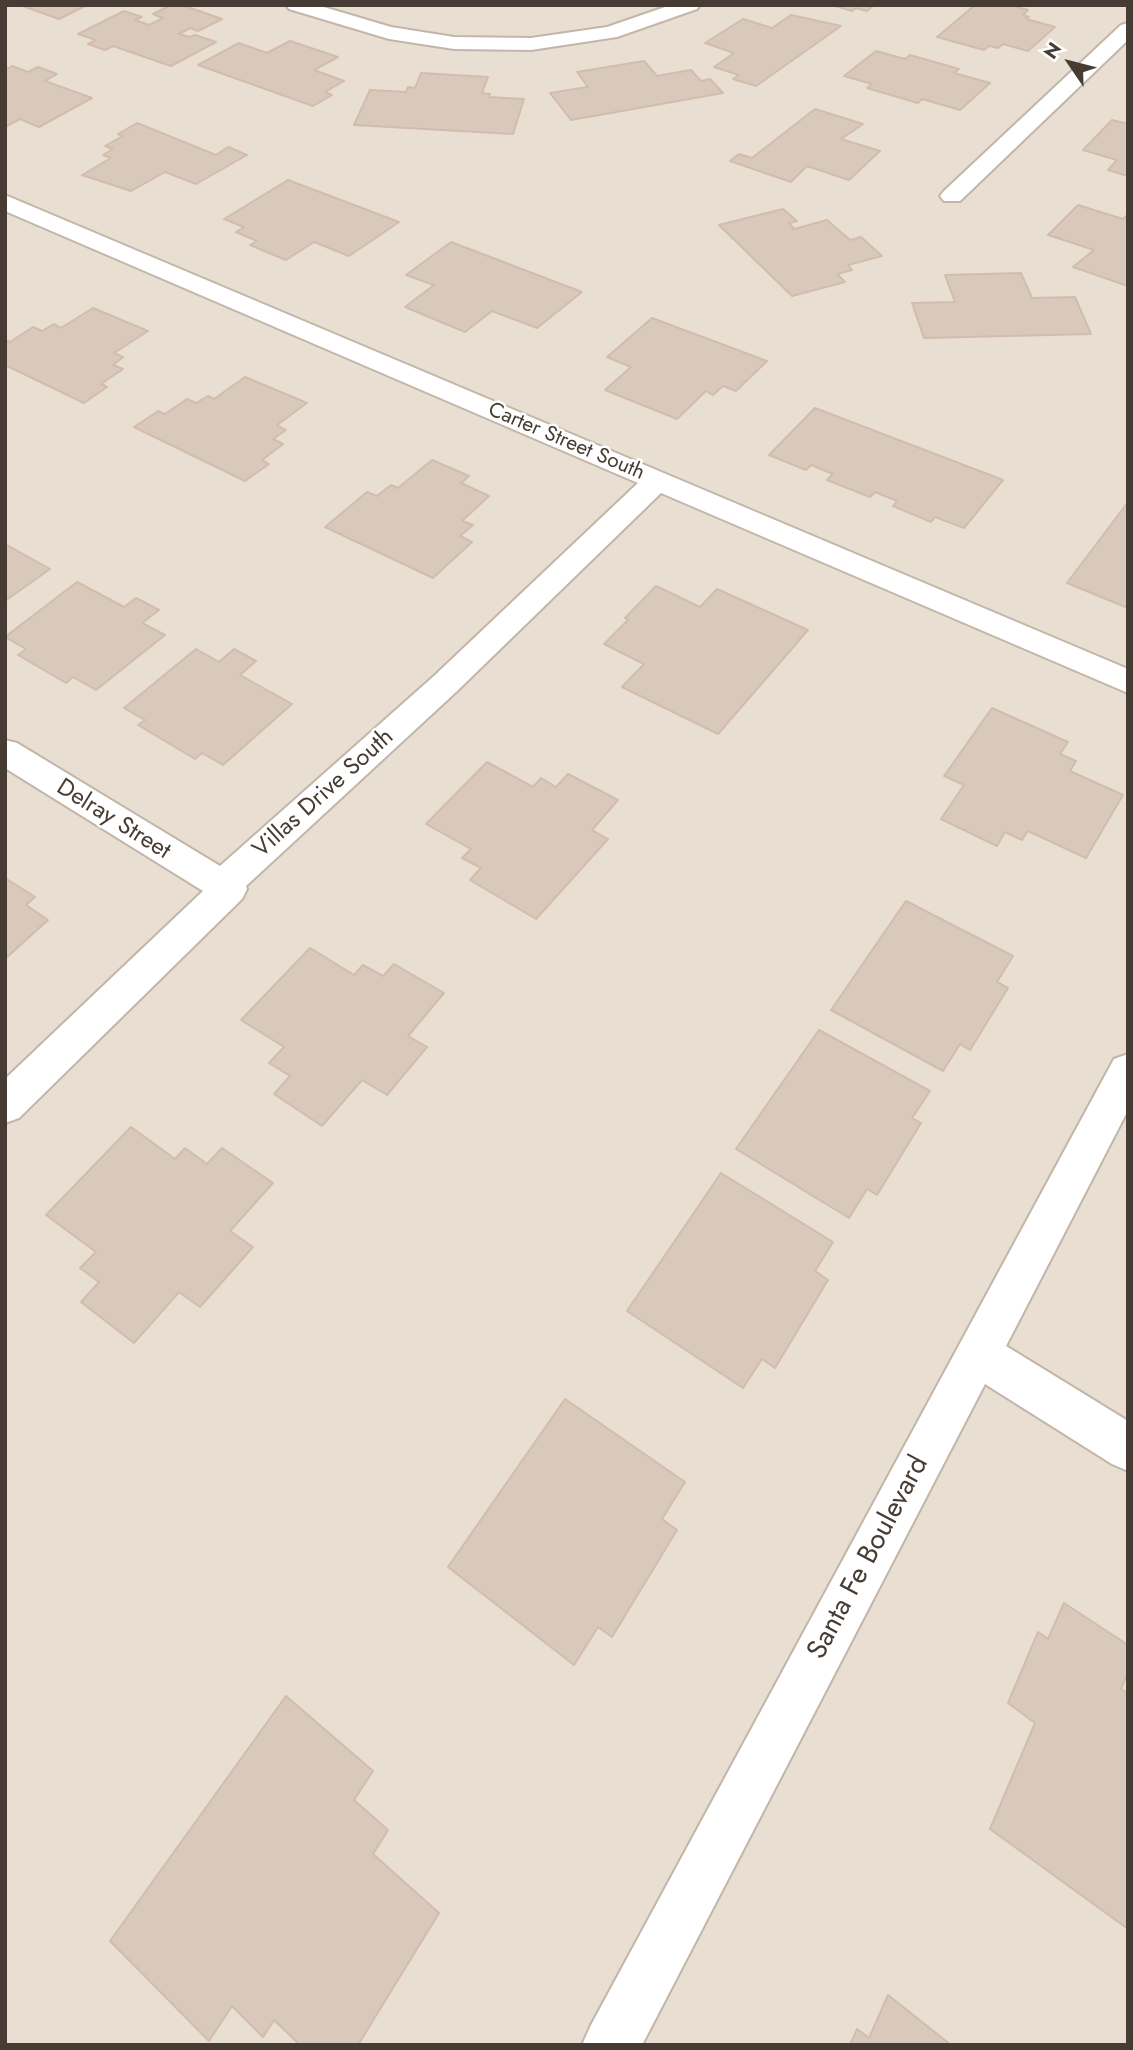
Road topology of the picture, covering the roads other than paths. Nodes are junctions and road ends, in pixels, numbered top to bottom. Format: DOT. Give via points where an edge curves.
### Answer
graph roads {
  1 [pos="296,5"];
  2 [pos="690,5"];
  3 [pos="1128,29"];
  4 [pos="952,196"];
  5 [pos="5,202"];
  6 [pos="657,481"];
  7 [pos="1128,682"];
  8 [pos="5,752"];
  9 [pos="221,887"];
  10 [pos="1128,1071"];
  11 [pos="5,1105"];
  12 [pos="978,1354"];
  13 [pos="1128,1448"];
  14 [pos="611,2045"];
  1 -- 2 [label="street" via="389,33 480,44 531,44 610,33"];
  3 -- 4 [label="street"];
  5 -- 6 [label="street, Carter Street South"];
  6 -- 7 [label="street, Carter Street South"];
  6 -- 9 [label="street, Villas Drive South" via="445,684"];
  8 -- 9 [label="street, Delray Street"];
  9 -- 11 [label="street, Villas Drive South" via="229,890"];
  10 -- 12 [label="street, Santa Fe Boulevard"];
  12 -- 13 [label="street"];
  12 -- 14 [label="street, Santa Fe Boulevard"];
}
